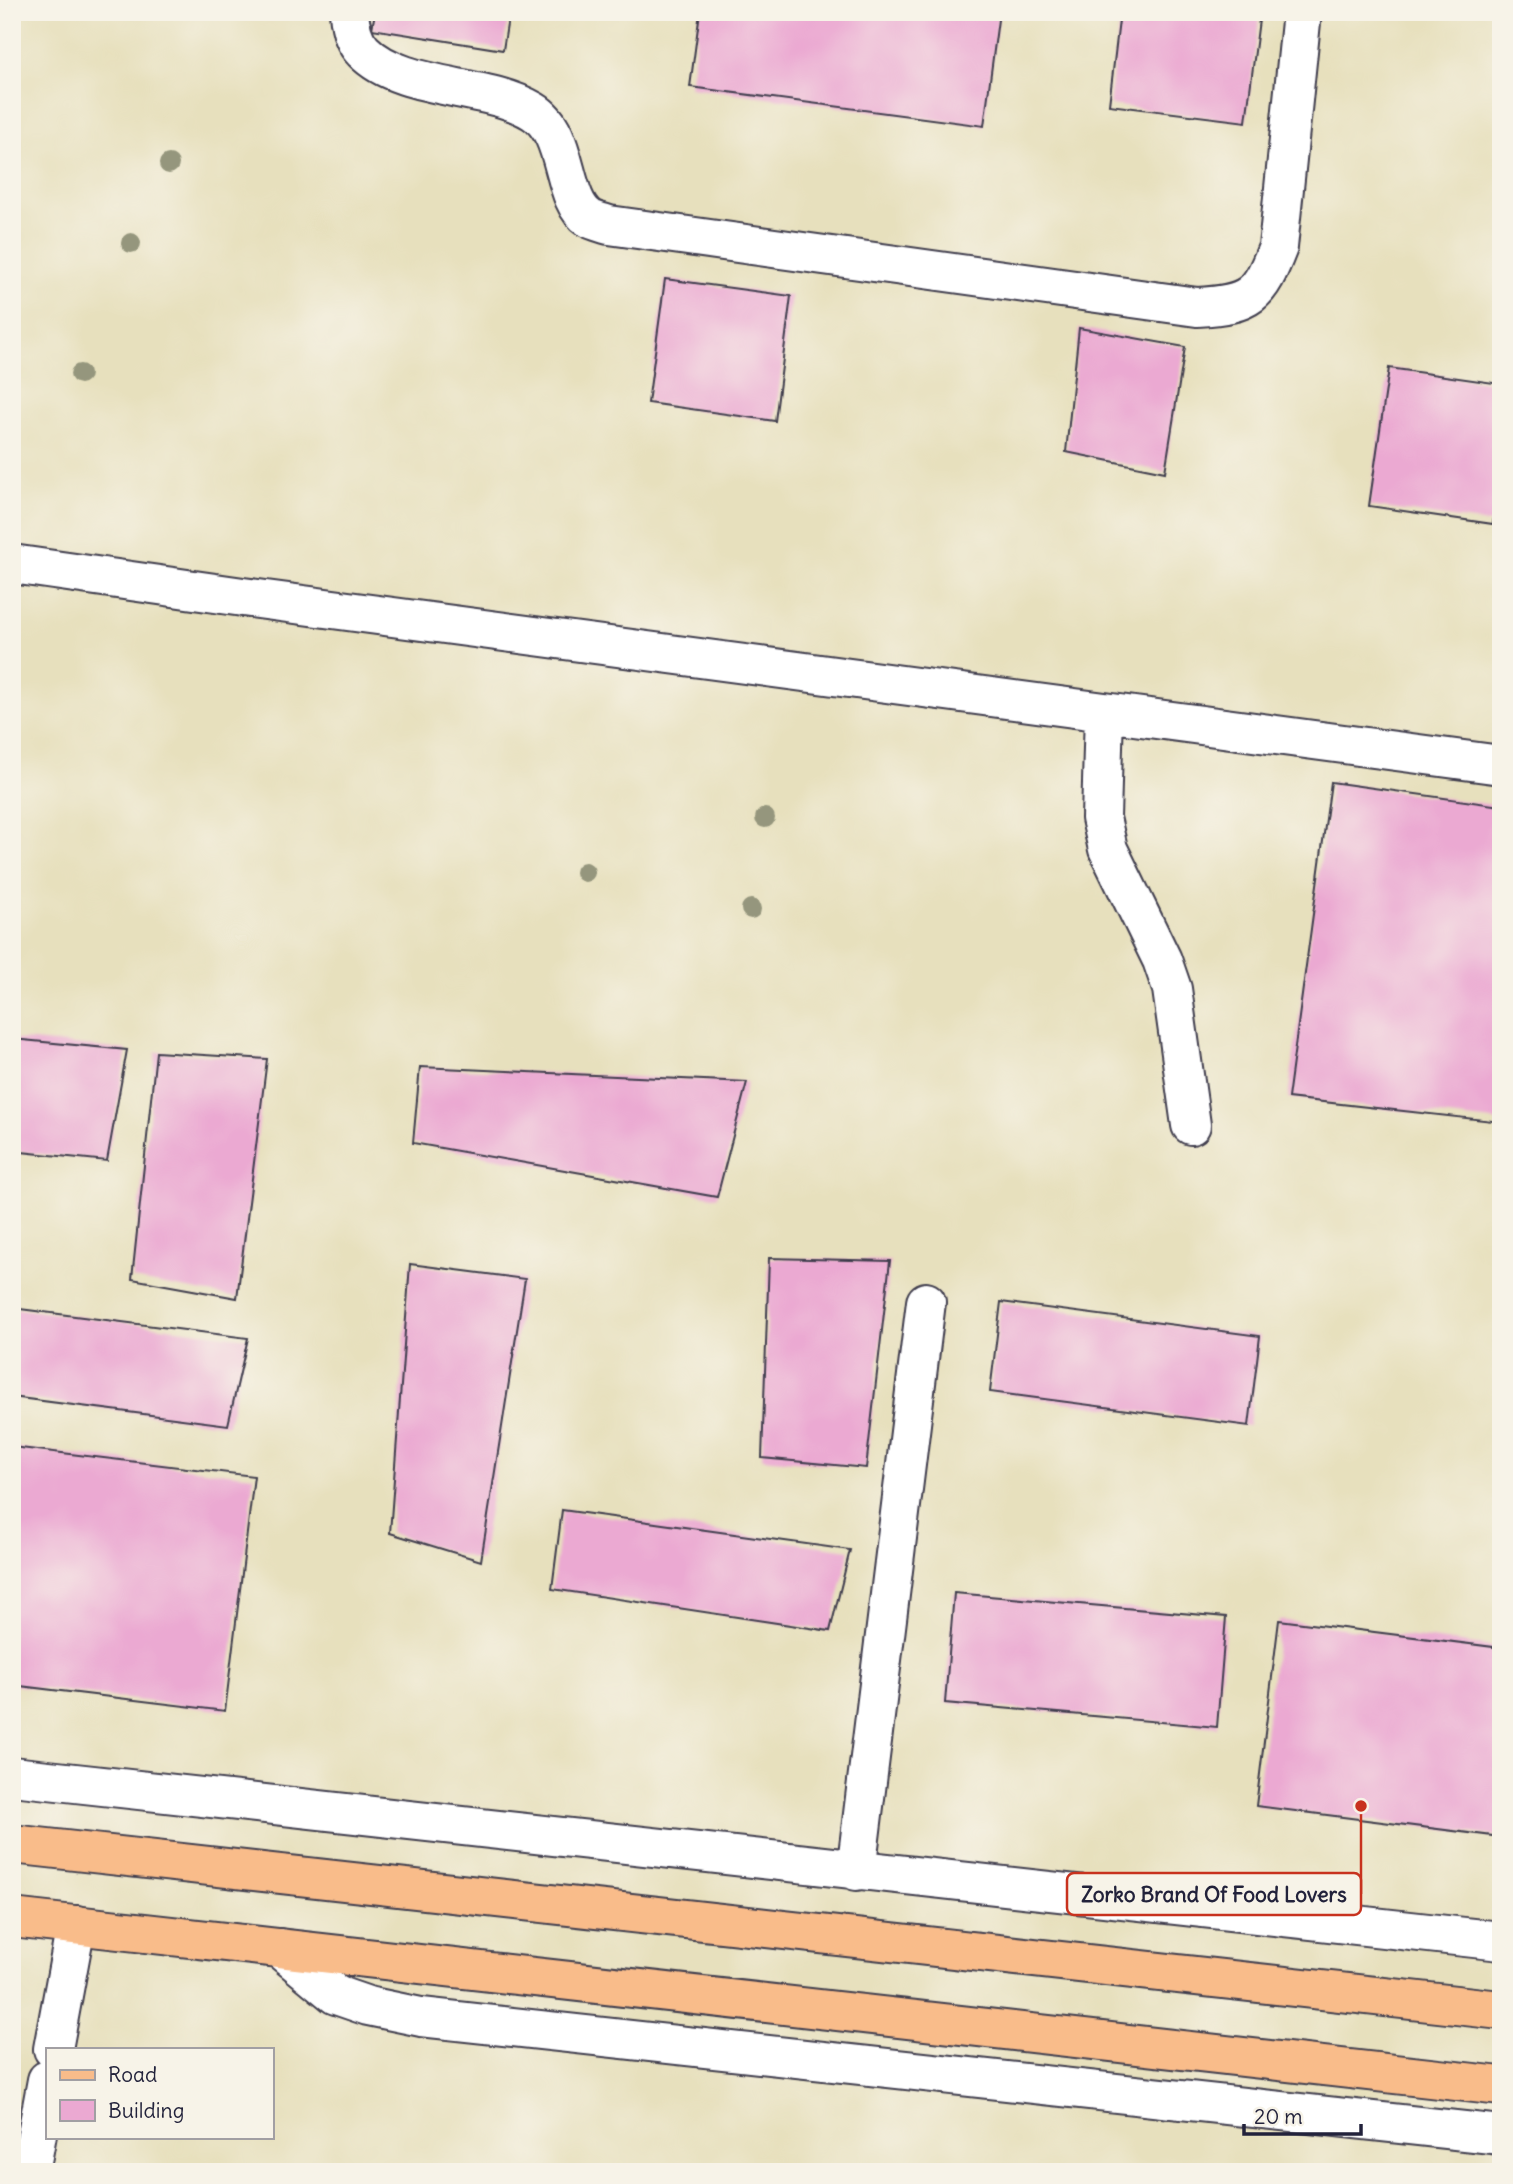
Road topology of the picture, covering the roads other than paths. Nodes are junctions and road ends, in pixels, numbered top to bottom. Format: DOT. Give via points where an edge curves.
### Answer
graph roads {
  1 [pos="349,12"];
  2 [pos="1302,12"];
  3 [pos="12,564"];
  4 [pos="1104,712"];
  5 [pos="1501,765"];
  6 [pos="1191,1125"];
  7 [pos="926,1303"];
  8 [pos="12,1776"];
  9 [pos="12,1844"];
  10 [pos="856,1871"];
  11 [pos="12,1918"];
  12 [pos="76,1925"];
  13 [pos="1501,1941"];
  14 [pos="279,1948"];
  15 [pos="1501,2010"];
  16 [pos="53,2048"];
  17 [pos="46,2085"];
  18 [pos="1501,2086"];
  19 [pos="1501,2135"];
  20 [pos="30,2172"];
  1 -- 2 [label="street" via="351,32 363,52 396,73 535,111 550,128 575,202 588,218 609,225 1197,307 1249,297 1265,281 1278,247"];
  3 -- 4 [label="street"];
  4 -- 5 [label="street"];
  4 -- 6 [label="street" via="1101,818 1108,849 1172,989"];
  7 -- 10 [label="street"];
  8 -- 10 [label="street"];
  9 -- 15 [label="main road"];
  10 -- 13 [label="street"];
  11 -- 12 [label="main road"];
  12 -- 14 [label="main road"];
  12 -- 16 [label="street"];
  14 -- 18 [label="main road"];
  14 -- 19 [label="street" via="336,1995 421,2017"];
  17 -- 20 [label="street"];
}
